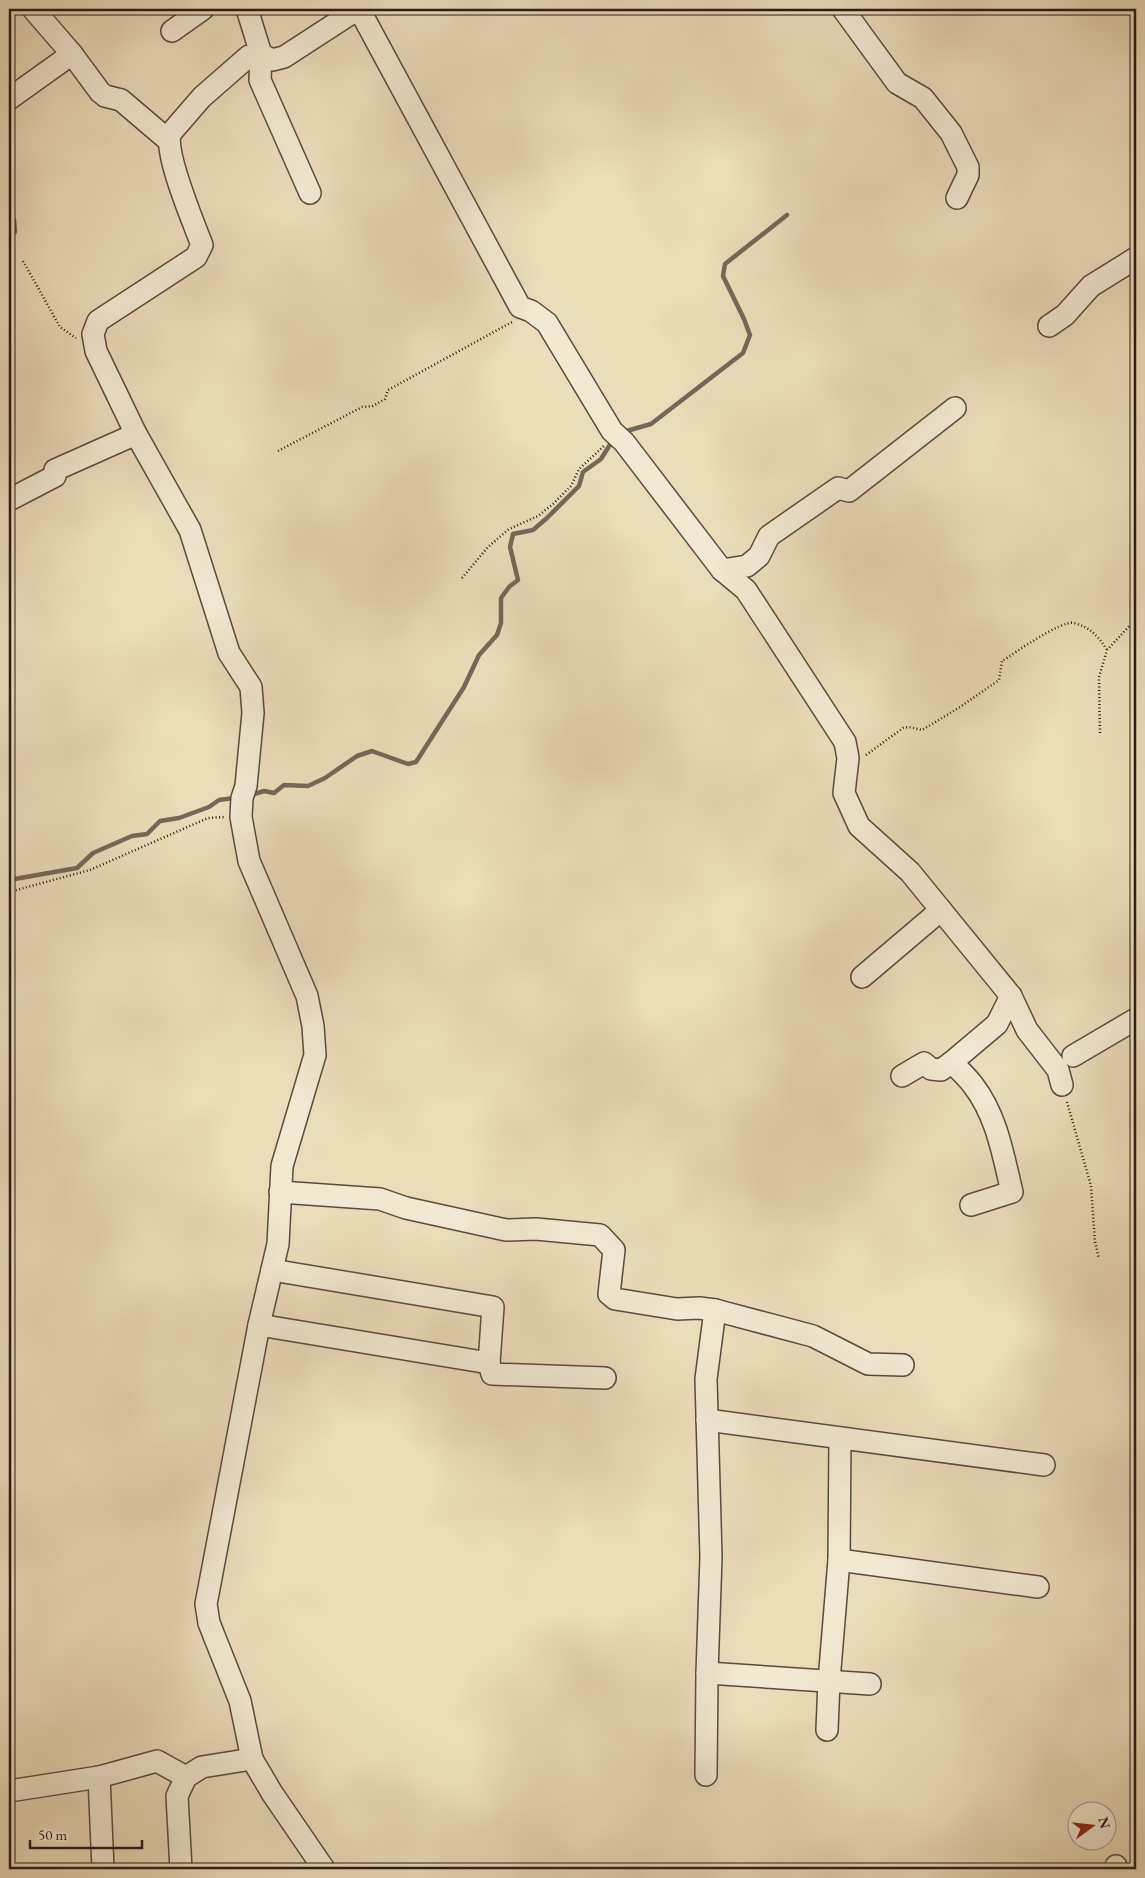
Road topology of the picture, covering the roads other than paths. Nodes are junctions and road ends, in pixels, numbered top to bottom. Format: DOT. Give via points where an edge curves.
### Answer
graph roads {
  1 [pos="203,9"];
  2 [pos="247,9"];
  3 [pos="358,9"];
  4 [pos="842,9"];
  5 [pos="36,10"];
  6 [pos="172,31"];
  7 [pos="72,54"];
  8 [pos="261,54"];
  9 [pos="9,99"];
  10 [pos="168,140"];
  11 [pos="310,193"];
  12 [pos="957,198"];
  13 [pos="1136,258"];
  14 [pos="1049,326"];
  15 [pos="955,408"];
  16 [pos="136,434"];
  17 [pos="9,500"];
  18 [pos="722,570"];
  19 [pos="940,910"];
  20 [pos="862,977"];
  21 [pos="1011,996"];
  22 [pos="1136,1019"];
  23 [pos="1073,1056"];
  24 [pos="952,1062"];
  25 [pos="902,1076"];
  26 [pos="1062,1085"];
  27 [pos="280,1192"];
  28 [pos="971,1205"];
  29 [pos="272,1270"];
  30 [pos="715,1310"];
  31 [pos="259,1325"];
  32 [pos="490,1363"];
  33 [pos="903,1365"];
  34 [pos="605,1378"];
  35 [pos="707,1420"];
  36 [pos="840,1438"];
  37 [pos="1044,1465"];
  38 [pos="839,1560"];
  39 [pos="1038,1587"];
  40 [pos="707,1673"];
  41 [pos="829,1682"];
  42 [pos="870,1684"];
  43 [pos="827,1730"];
  44 [pos="252,1759"];
  45 [pos="706,1775"];
  46 [pos="99,1777"];
  47 [pos="186,1777"];
  48 [pos="9,1791"];
  49 [pos="103,1869"];
  50 [pos="181,1869"];
  51 [pos="324,1869"];
  1 -- 6 [label="street"];
  2 -- 8 [label="street"];
  3 -- 8 [label="street" via="284,57 272,60"];
  3 -- 18 [label="street" via="520,307 547,323 612,431 624,442"];
  4 -- 12 [label="street" via="897,83 922,98 950,133 968,168"];
  5 -- 7 [label="street"];
  7 -- 9 [label="street"];
  7 -- 10 [label="street" via="100,92 121,100"];
  8 -- 10 [label="street" via="249,56 202,97"];
  8 -- 11 [label="street" via="260,80"];
  10 -- 16 [label="street" via="175,171 202,245 196,256 98,321 93,334 96,351"];
  13 -- 14 [label="street" via="1091,286 1065,315"];
  15 -- 18 [label="street" via="849,491 838,488 769,536 760,556 746,566"];
  16 -- 17 [label="street" via="55,470 55,476"];
  16 -- 27 [label="street" via="190,530 229,653 251,687 253,713 241,817 249,861 307,996 315,1056 282,1166"];
  18 -- 19 [label="street" via="746,590 845,742 848,758 844,793 859,826 910,872"];
  19 -- 20 [label="street"];
  19 -- 21 [label="street"];
  21 -- 24 [label="street" via="997,1024"];
  21 -- 26 [label="street" via="1027,1030 1058,1070"];
  22 -- 23 [label="street"];
  24 -- 25 [label="street" via="941,1070 931,1069 924,1063"];
  24 -- 28 [label="street" via="973,1085 989,1110 1012,1192"];
  27 -- 29 [label="street" via="278,1244"];
  27 -- 30 [label="street" via="380,1199 406,1208 506,1230 536,1229 600,1235 614,1250 609,1294 615,1299 677,1309"];
  29 -- 31 [label="street"];
  29 -- 32 [label="street" via="493,1307"];
  30 -- 33 [label="street" via="813,1336 868,1364"];
  30 -- 35 [label="street" via="706,1379"];
  31 -- 32 [label="street"];
  31 -- 44 [label="street" via="206,1604 209,1623 240,1701"];
  32 -- 34 [label="street" via="492,1374"];
  35 -- 36 [label="street"];
  35 -- 40 [label="street" via="711,1557"];
  36 -- 37 [label="street"];
  36 -- 38 [label="street"];
  38 -- 39 [label="street"];
  38 -- 41 [label="street"];
  40 -- 41 [label="street"];
  40 -- 45 [label="street"];
  41 -- 42 [label="street"];
  41 -- 43 [label="street"];
  44 -- 47 [label="street" via="202,1767"];
  44 -- 51 [label="street"];
  46 -- 47 [label="street" via="157,1761"];
  46 -- 48 [label="street"];
  46 -- 49 [label="street"];
  47 -- 50 [label="street" via="177,1796"];
}
